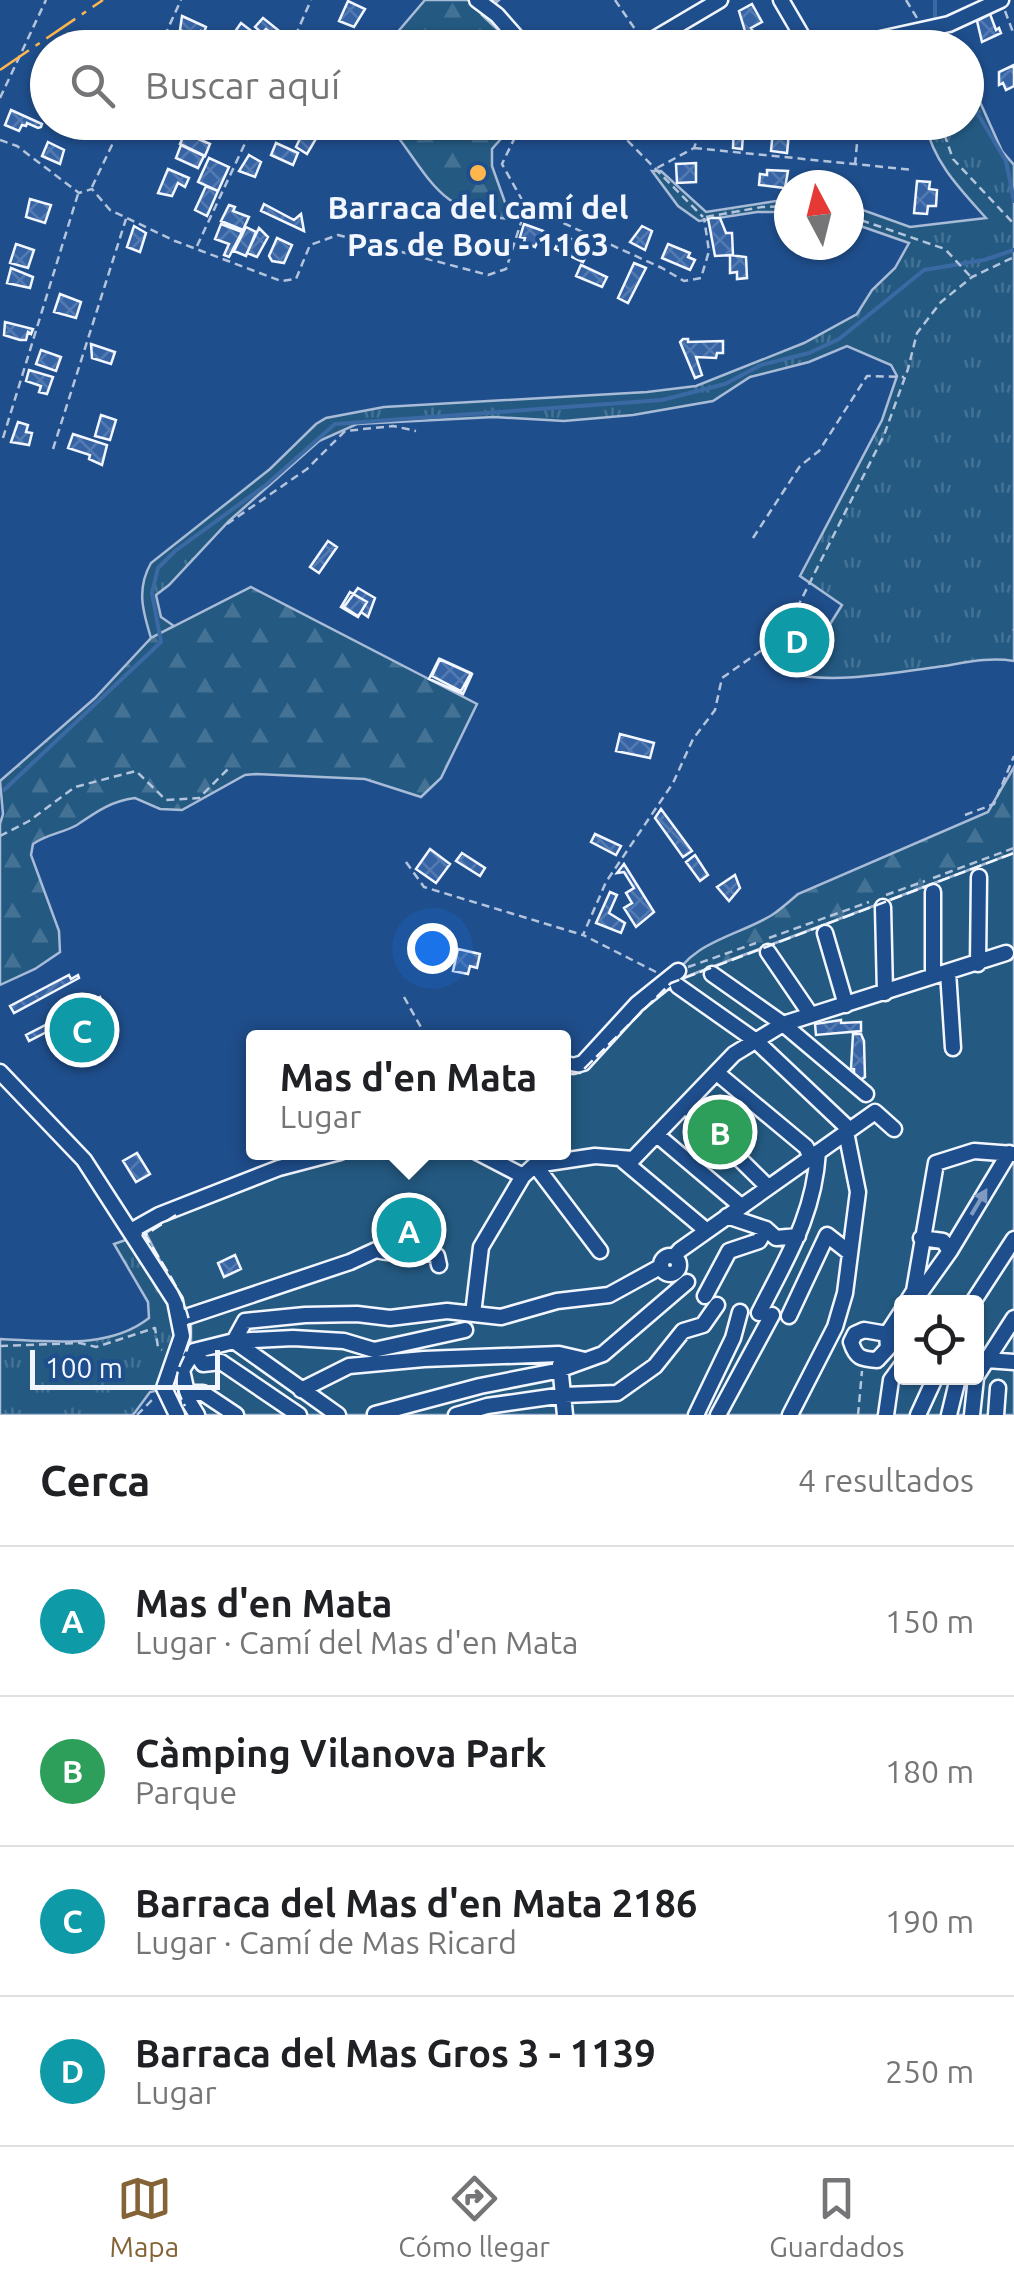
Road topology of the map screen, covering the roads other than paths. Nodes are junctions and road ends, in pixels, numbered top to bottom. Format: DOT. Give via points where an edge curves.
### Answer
graph roads {
  1 [pos="477,0"];
  2 [pos="720,0"];
  3 [pos="781,0"];
  4 [pos="1001,0"];
  5 [pos="510,30"];
  6 [pos="669,30"];
  7 [pos="798,30"];
  8 [pos="923,30"];
  9 [pos="979,877"];
  10 [pos="934,892"];
  11 [pos="882,907"];
  12 [pos="825,933"];
  13 [pos="768,952"];
  14 [pos="1006,953"];
  15 [pos="978,964"];
  16 [pos="712,974"];
  17 [pos="940,974"];
  18 [pos="885,993"];
  19 [pos="846,1004"];
  20 [pos="811,1015"];
  21 [pos="782,1024"];
  22 [pos="756,1040"];
  23 [pos="954,1048"];
  24 [pos="571,1065"];
  25 [pos="0,1072"];
  26 [pos="717,1073"];
  27 [pos="866,1094"];
  28 [pos="686,1106"];
  29 [pos="894,1129"];
  30 [pos="848,1131"];
  31 [pos="657,1134"];
  32 [pos="814,1154"];
  33 [pos="1011,1154"];
  34 [pos="620,1158"];
  35 [pos="309,1160"];
  36 [pos="492,1160"];
  37 [pos="568,1160"];
  38 [pos="571,1160"];
  39 [pos="535,1165"];
  40 [pos="522,1176"];
  41 [pos="768,1187"];
  42 [pos="741,1206"];
  43 [pos="727,1216"];
  44 [pos="766,1229"];
  45 [pos="707,1231"];
  46 [pos="134,1236"];
  47 [pos="798,1236"];
  48 [pos="921,1238"];
  49 [pos="1014,1239"];
  50 [pos="600,1251"];
  51 [pos="950,1251"];
  52 [pos="850,1253"];
  53 [pos="439,1265"];
  54 [pos="686,1282"];
  55 [pos="913,1295"];
  56 [pos="915,1295"];
  57 [pos="978,1295"];
  58 [pos="740,1312"];
  59 [pos="473,1314"];
  60 [pos="789,1316"];
  61 [pos="1014,1318"];
  62 [pos="180,1319"];
  63 [pos="894,1325"];
  64 [pos="894,1329"];
  65 [pos="465,1330"];
  66 [pos="887,1337"];
  67 [pos="234,1341"];
  68 [pos="363,1346"];
  69 [pos="194,1351"];
  70 [pos="987,1360"];
  71 [pos="560,1362"];
  72 [pos="1014,1362"];
  73 [pos="356,1365"];
  74 [pos="984,1365"];
  75 [pos="894,1376"];
  76 [pos="932,1385"];
  77 [pos="956,1385"];
  78 [pos="975,1385"];
  79 [pos="998,1388"];
  80 [pos="301,1390"];
  81 [pos="187,1392"];
  82 [pos="564,1395"];
  83 [pos="375,1414"];
  84 [pos="178,1415"];
  85 [pos="198,1415"];
  86 [pos="236,1415"];
  87 [pos="299,1415"];
  88 [pos="338,1415"];
  89 [pos="456,1415"];
  90 [pos="565,1415"];
  91 [pos="696,1415"];
  92 [pos="718,1415"];
  93 [pos="790,1415"];
  94 [pos="886,1415"];
  95 [pos="918,1415"];
  96 [pos="949,1415"];
  97 [pos="972,1415"];
  98 [pos="996,1415"];
  1 -- 5 [label="street"];
  2 -- 6 [label="street"];
  3 -- 7 [label="street"];
  4 -- 8 [label="street"];
  9 -- 15 [label="street"];
  10 -- 17 [label="street"];
  11 -- 18 [label="street"];
  12 -- 19 [label="street"];
  13 -- 20 [label="street"];
  14 -- 15 [label="street"];
  15 -- 17 [label="street"];
  16 -- 21 [label="street"];
  17 -- 18 [label="street"];
  17 -- 23 [label="street"];
  18 -- 19 [label="street"];
  19 -- 20 [label="street"];
  20 -- 21 [label="street"];
  21 -- 22 [label="street"];
  21 -- 27 [label="street"];
  22 -- 24 [label="street" via="675,978 638,1004 582,1063"];
  22 -- 26 [label="street"];
  22 -- 30 [label="street"];
  25 -- 46 [label="street" via="68,1140"];
  26 -- 28 [label="street"];
  26 -- 32 [label="street"];
  28 -- 31 [label="street"];
  28 -- 41 [label="street"];
  29 -- 30 [label="street" via="875,1112"];
  30 -- 32 [label="street"];
  30 -- 52 [label="street" via="858,1192"];
  31 -- 34 [label="street" via="632,1158"];
  31 -- 42 [label="street"];
  32 -- 41 [label="street"];
  32 -- 47 [label="street" via="812,1202"];
  33 -- 48 [label="street" via="974,1152 936,1163"];
  51 -- 33 [label="street, one-way"];
  34 -- 38 [label="street"];
  34 -- 45 [label="street"];
  35 -- 46 [label="street" via="144,1222"];
  36 -- 40 [label="street"];
  37 -- 39 [label="street"];
  39 -- 40 [label="street"];
  39 -- 50 [label="street"];
  40 -- 59 [label="street" via="480,1247"];
  41 -- 42 [label="street"];
  42 -- 43 [label="street"];
  43 -- 44 [label="street"];
  43 -- 45 [label="street"];
  44 -- 47 [label="street" via="776,1238"];
  44 -- 82 [label="street" via="760,1241 729,1251 703,1325 682,1331 656,1366 617,1393"];
  45 -- 59 [label="street" via="674,1257 674,1274 656,1268 610,1294 501,1317"];
  46 -- 62 [label="street"];
  47 -- 92 [label="street"];
  48 -- 51 [label="street"];
  48 -- 55 [label="street"];
  49 -- 57 [label="street"];
  51 -- 56 [label="street"];
  52 -- 60 [label="street" via="827,1235"];
  52 -- 93 [label="street" via="836,1327"];
  53 -- 62 [label="street" via="425,1251 376,1250"];
  54 -- 71 [label="street" via="603,1354"];
  58 -- 91 [label="street"];
  59 -- 67 [label="street" via="245,1321"];
  61 -- 70 [label="street"];
  62 -- 84 [label="street" via="182,1336 164,1388"];
  63 -- 66 [label="street"];
  64 -- 66 [label="street"];
  65 -- 68 [label="street" via="374,1350"];
  66 -- 66 [label="street" via="855,1334 854,1354 877,1360 888,1348"];
  67 -- 68 [label="street" via="293,1338"];
  67 -- 69 [label="street"];
  67 -- 80 [label="street"];
  68 -- 73 [label="street"];
  69 -- 81 [label="street" via="182,1370"];
  69 -- 87 [label="street" via="203,1364 220,1362"];
  70 -- 72 [label="street"];
  70 -- 74 [label="street"];
  71 -- 73 [label="street" via="424,1358"];
  71 -- 82 [label="street"];
  71 -- 83 [label="street"];
  73 -- 80 [label="street"];
  75 -- 94 [label="street"];
  76 -- 95 [label="street"];
  77 -- 96 [label="street"];
  78 -- 97 [label="street"];
  79 -- 98 [label="street"];
  80 -- 88 [label="street"];
  81 -- 85 [label="street"];
  81 -- 86 [label="street" via="203,1393"];
  82 -- 89 [label="street"];
  82 -- 90 [label="street"];
}
